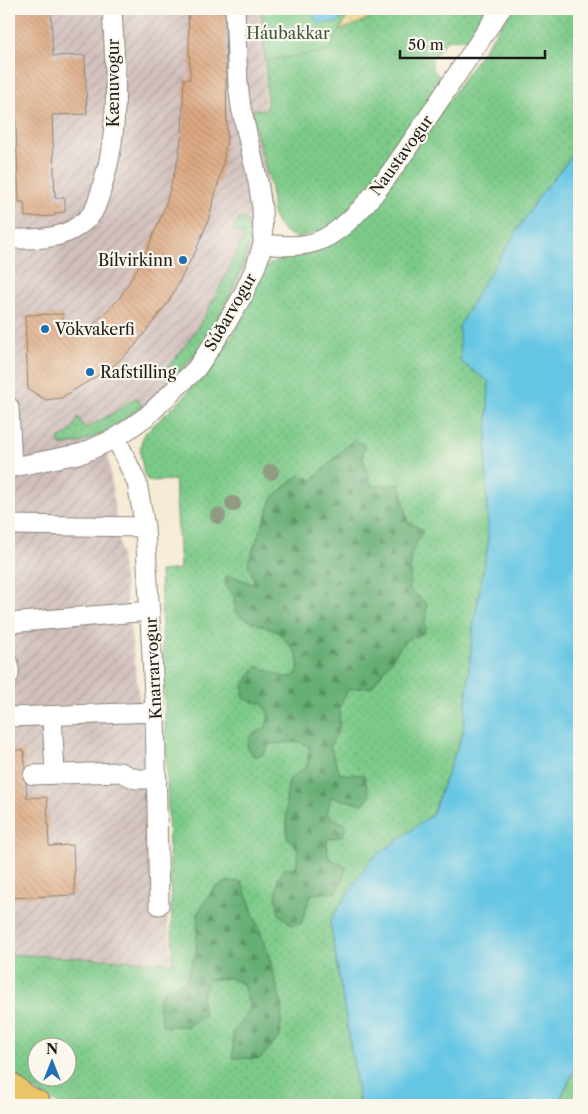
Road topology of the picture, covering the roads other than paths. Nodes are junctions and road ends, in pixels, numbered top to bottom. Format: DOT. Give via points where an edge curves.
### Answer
graph roads {
  1 [pos="112,9"];
  2 [pos="235,9"];
  3 [pos="502,9"];
  4 [pos="9,239"];
  5 [pos="263,244"];
  6 [pos="9,407"];
  7 [pos="116,438"];
  8 [pos="10,467"];
  9 [pos="9,525"];
  10 [pos="145,527"];
  11 [pos="150,611"];
  12 [pos="9,623"];
  13 [pos="9,664"];
  14 [pos="9,675"];
  15 [pos="155,712"];
  16 [pos="52,716"];
  17 [pos="9,717"];
  18 [pos="55,774"];
  19 [pos="32,775"];
  20 [pos="157,779"];
  21 [pos="159,905"];
  22 [pos="9,1086"];
  23 [pos="37,1105"];
  1 -- 4 [label="street, Kænuvogur" via="116,94 113,131 108,166 92,214 72,230 46,238"];
  2 -- 5 [label="street, Súðarvogur" via="239,92 258,182"];
  3 -- 5 [label="street, Naustavogur" via="393,170 341,228 308,244"];
  5 -- 7 [label="street, Súðarvogur" via="242,297 196,369 147,416"];
  6 -- 8 [label="street"];
  7 -- 8 [label="street, Súðarvogur" via="83,452"];
  7 -- 10 [label="street, Knarrarvogur" via="137,483"];
  9 -- 10 [label="street"];
  10 -- 11 [label="street, Knarrarvogur"];
  11 -- 12 [label="street"];
  11 -- 15 [label="street, Knarrarvogur"];
  13 -- 14 [label="street"];
  15 -- 16 [label="street"];
  15 -- 20 [label="street, Knarrarvogur"];
  16 -- 17 [label="street"];
  16 -- 18 [label="street"];
  18 -- 19 [label="street"];
  18 -- 20 [label="street" via="120,772 136,779"];
  20 -- 21 [label="street, Knarrarvogur"];
  22 -- 23 [label="highway"];
}
